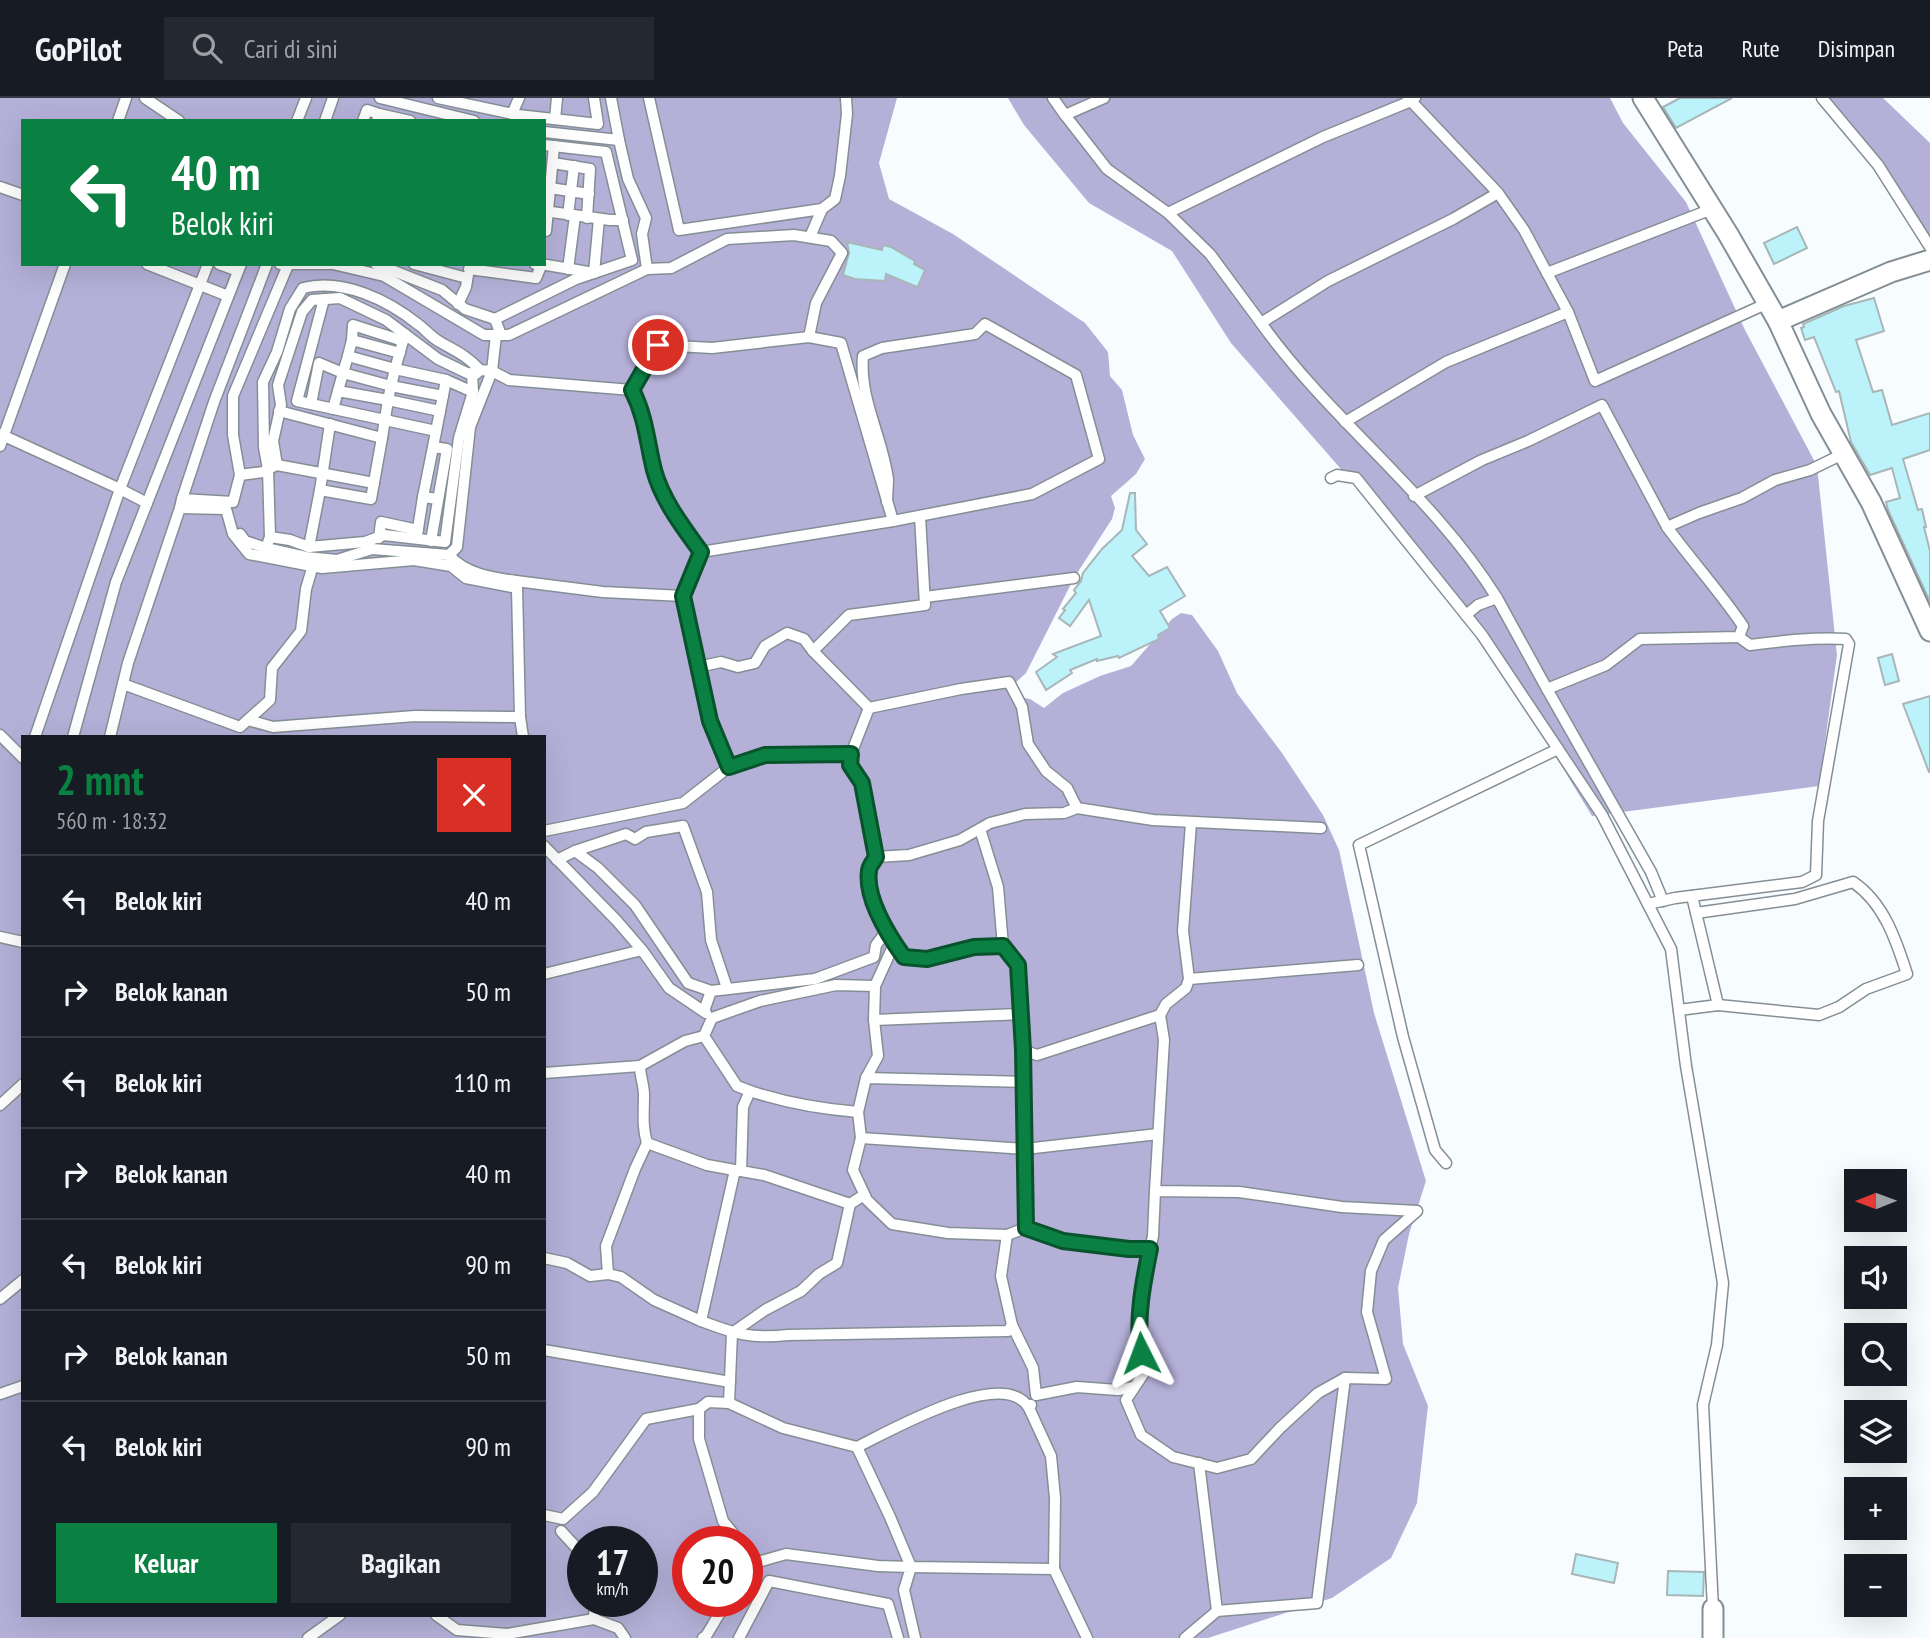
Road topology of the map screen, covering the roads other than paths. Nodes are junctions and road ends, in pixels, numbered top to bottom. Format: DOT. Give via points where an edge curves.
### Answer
graph roads {
  1 [pos="126,98"];
  2 [pos="145,98"];
  3 [pos="306,98"];
  4 [pos="333,98"];
  5 [pos="380,98"];
  6 [pos="438,98"];
  7 [pos="519,98"];
  8 [pos="557,98"];
  9 [pos="594,98"];
  10 [pos="611,98"];
  11 [pos="649,98"];
  12 [pos="846,98"];
  13 [pos="1053,98"];
  14 [pos="1104,98"];
  15 [pos="1643,98"];
  16 [pos="1822,98"];
  17 [pos="452,99"];
  18 [pos="1411,99"];
  19 [pos="512,114"];
  20 [pos="1065,116"];
  21 [pos="119,119"];
  22 [pos="176,119"];
  23 [pos="298,119"];
  24 [pos="326,119"];
  25 [pos="364,119"];
  26 [pos="392,119"];
  27 [pos="466,119"];
  28 [pos="555,119"];
  29 [pos="546,132"];
  30 [pos="619,140"];
  31 [pos="549,145"];
  32 [pos="552,163"];
  33 [pos="573,166"];
  34 [pos="0,187"];
  35 [pos="550,188"];
  36 [pos="570,191"];
  37 [pos="1498,192"];
  38 [pos="21,194"];
  39 [pos="589,194"];
  40 [pos="546,206"];
  41 [pos="822,209"];
  42 [pos="1712,209"];
  43 [pos="546,211"];
  44 [pos="1168,213"];
  45 [pos="571,215"];
  46 [pos="587,218"];
  47 [pos="599,219"];
  48 [pos="624,220"];
  49 [pos="810,237"];
  50 [pos="1930,247"];
  51 [pos="1930,260"];
  52 [pos="64,266"];
  53 [pos="152,266"];
  54 [pos="207,266"];
  55 [pos="266,266"];
  56 [pos="288,266"];
  57 [pos="340,266"];
  58 [pos="432,266"];
  59 [pos="539,266"];
  60 [pos="546,266"];
  61 [pos="239,267"];
  62 [pos="393,267"];
  63 [pos="568,269"];
  64 [pos="647,269"];
  65 [pos="469,270"];
  66 [pos="594,273"];
  67 [pos="1547,273"];
  68 [pos="200,284"];
  69 [pos="228,296"];
  70 [pos="324,299"];
  71 [pos="1768,303"];
  72 [pos="458,304"];
  73 [pos="355,305"];
  74 [pos="1568,312"];
  75 [pos="495,319"];
  76 [pos="1778,321"];
  77 [pos="1261,323"];
  78 [pos="353,325"];
  79 [pos="498,335"];
  80 [pos="404,337"];
  81 [pos="809,337"];
  82 [pos="352,340"];
  83 [pos="400,354"];
  84 [pos="348,356"];
  85 [pos="395,369"];
  86 [pos="492,371"];
  87 [pos="476,372"];
  88 [pos="343,373"];
  89 [pos="446,380"];
  90 [pos="391,386"];
  91 [pos="632,390"];
  92 [pos="338,391"];
  93 [pos="473,392"];
  94 [pos="443,396"];
  95 [pos="388,400"];
  96 [pos="311,404"];
  97 [pos="333,409"];
  98 [pos="279,411"];
  99 [pos="440,411"];
  100 [pos="385,420"];
  101 [pos="1345,422"];
  102 [pos="330,424"];
  103 [pos="436,431"];
  104 [pos="2,435"];
  105 [pos="382,438"];
  106 [pos="0,446"];
  107 [pos="433,447"];
  108 [pos="1843,454"];
  109 [pos="273,467"];
  110 [pos="321,473"];
  111 [pos="240,475"];
  112 [pos="1331,478"];
  113 [pos="374,483"];
  114 [pos="120,489"];
  115 [pos="320,490"];
  116 [pos="1414,496"];
  117 [pos="423,497"];
  118 [pos="438,499"];
  119 [pos="233,502"];
  120 [pos="887,502"];
  121 [pos="147,503"];
  122 [pos="181,504"];
  123 [pos="920,516"];
  124 [pos="893,521"];
  125 [pos="1667,527"];
  126 [pos="417,535"];
  127 [pos="270,537"];
  128 [pos="431,541"];
  129 [pos="309,547"];
  130 [pos="266,548"];
  131 [pos="701,552"];
  132 [pos="449,555"];
  133 [pos="313,565"];
  134 [pos="1074,578"];
  135 [pos="516,585"];
  136 [pos="683,596"];
  137 [pos="925,597"];
  138 [pos="1497,598"];
  139 [pos="1465,615"];
  140 [pos="1930,631"];
  141 [pos="1739,638"];
  142 [pos="813,651"];
  143 [pos="698,667"];
  144 [pos="123,684"];
  145 [pos="1546,689"];
  146 [pos="869,708"];
  147 [pos="520,717"];
  148 [pos="244,723"];
  149 [pos="0,734"];
  150 [pos="35,735"];
  151 [pos="74,735"];
  152 [pos="110,735"];
  153 [pos="235,735"];
  154 [pos="523,735"];
  155 [pos="1558,749"];
  156 [pos="851,754"];
  157 [pos="21,756"];
  158 [pos="729,767"];
  159 [pos="1077,808"];
  160 [pos="1191,823"];
  161 [pos="980,828"];
  162 [pos="1321,828"];
  163 [pos="546,831"];
  164 [pos="546,848"];
  165 [pos="575,851"];
  166 [pos="876,857"];
  167 [pos="557,860"];
  168 [pos="1692,896"];
  169 [pos="1662,901"];
  170 [pos="1647,904"];
  171 [pos="1696,913"];
  172 [pos="886,932"];
  173 [pos="0,937"];
  174 [pos="21,942"];
  175 [pos="894,944"];
  176 [pos="1003,946"];
  177 [pos="642,950"];
  178 [pos="1358,965"];
  179 [pos="546,974"];
  180 [pos="1189,979"];
  181 [pos="875,986"];
  182 [pos="727,988"];
  183 [pos="711,991"];
  184 [pos="1718,1005"];
  185 [pos="1679,1010"];
  186 [pos="704,1011"];
  187 [pos="1021,1014"];
  188 [pos="1160,1015"];
  189 [pos="712,1018"];
  190 [pos="874,1020"];
  191 [pos="704,1036"];
  192 [pos="1023,1050"];
  193 [pos="640,1066"];
  194 [pos="546,1073"];
  195 [pos="866,1077"];
  196 [pos="1024,1082"];
  197 [pos="21,1086"];
  198 [pos="750,1091"];
  199 [pos="0,1105"];
  200 [pos="858,1112"];
  201 [pos="1158,1134"];
  202 [pos="861,1138"];
  203 [pos="647,1143"];
  204 [pos="1025,1149"];
  205 [pos="1446,1163"];
  206 [pos="738,1171"];
  207 [pos="1155,1191"];
  208 [pos="864,1195"];
  209 [pos="850,1204"];
  210 [pos="1026,1228"];
  211 [pos="1007,1235"];
  212 [pos="1150,1249"];
  213 [pos="546,1258"];
  214 [pos="608,1274"];
  215 [pos="21,1282"];
  216 [pos="0,1299"];
  217 [pos="701,1321"];
  218 [pos="1012,1325"];
  219 [pos="732,1332"];
  220 [pos="546,1350"];
  221 [pos="1345,1378"];
  222 [pos="730,1382"];
  223 [pos="21,1386"];
  224 [pos="1134,1387"];
  225 [pos="0,1394"];
  226 [pos="1036,1395"];
  227 [pos="729,1404"];
  228 [pos="1029,1408"];
  229 [pos="699,1409"];
  230 [pos="857,1447"];
  231 [pos="1199,1463"];
  232 [pos="546,1516"];
  233 [pos="727,1526"];
  234 [pos="561,1531"];
  235 [pos="567,1538"];
  236 [pos="763,1561"];
  237 [pos="911,1567"];
  238 [pos="1054,1569"];
  239 [pos="1713,1609"];
  240 [pos="1217,1611"];
  241 [pos="337,1617"];
  242 [pos="439,1617"];
  243 [pos="717,1617"];
  244 [pos="594,1619"];
  245 [pos="507,1636"];
  246 [pos="308,1638"];
  247 [pos="625,1638"];
  248 [pos="703,1638"];
  249 [pos="739,1638"];
  250 [pos="898,1638"];
  251 [pos="915,1638"];
  252 [pos="1087,1638"];
  253 [pos="1185,1638"];
  254 [pos="1713,1638"];
  1 -- 21 [label="lane"];
  2 -- 22 [label="lane"];
  3 -- 23 [label="lane"];
  4 -- 24 [label="lane"];
  5 -- 27 [label="lane"];
  6 -- 17 [label="lane"];
  7 -- 19 [label="lane"];
  8 -- 28 [label="lane"];
  9 -- 28 [label="lane" via="598,124"];
  10 -- 30 [label="lane"];
  11 -- 41 [label="lane" via="679,230"];
  12 -- 41 [label="lane" via="840,176 835,199"];
  13 -- 20 [label="lane"];
  14 -- 20 [label="lane"];
  15 -- 42 [label="street"];
  16 -- 50 [label="lane" via="1878,165"];
  17 -- 19 [label="lane"];
  18 -- 37 [label="lane"];
  18 -- 44 [label="lane"];
  19 -- 28 [label="lane"];
  20 -- 44 [label="lane" via="1107,169"];
  25 -- 26 [label="lane" via="368,110"];
  29 -- 30 [label="lane"];
  30 -- 64 [label="lane" via="628,180 646,218 642,234"];
  31 -- 32 [label="lane"];
  31 -- 48 [label="lane" via="606,152"];
  32 -- 33 [label="lane"];
  32 -- 35 [label="lane"];
  33 -- 36 [label="lane"];
  33 -- 39 [label="lane" via="590,169"];
  34 -- 38 [label="lane"];
  35 -- 36 [label="lane"];
  35 -- 40 [label="lane"];
  36 -- 39 [label="lane"];
  36 -- 45 [label="lane"];
  37 -- 67 [label="lane"];
  37 -- 77 [label="lane" via="1328,281"];
  39 -- 46 [label="lane"];
  41 -- 49 [label="lane"];
  42 -- 67 [label="lane"];
  42 -- 71 [label="street"];
  43 -- 45 [label="lane"];
  44 -- 77 [label="lane" via="1210,254"];
  45 -- 46 [label="lane"];
  45 -- 63 [label="lane"];
  46 -- 47 [label="lane"];
  47 -- 48 [label="lane"];
  47 -- 66 [label="lane"];
  48 -- 66 [label="lane" via="632,260"];
  49 -- 64 [label="lane" via="727,239 671,268"];
  49 -- 81 [label="lane" via="831,241 842,253 816,303"];
  51 -- 76 [label="street"];
  52 -- 104 [label="lane"];
  53 -- 68 [label="lane"];
  54 -- 68 [label="lane"];
  55 -- 122 [label="lane"];
  56 -- 111 [label="lane" via="233,396"];
  57 -- 79 [label="lane" via="384,276 484,335"];
  58 -- 65 [label="lane"];
  59 -- 65 [label="lane" via="536,278"];
  60 -- 63 [label="lane"];
  61 -- 69 [label="lane"];
  62 -- 72 [label="lane" via="442,290"];
  63 -- 66 [label="lane"];
  64 -- 79 [label="lane" via="509,335"];
  65 -- 72 [label="lane"];
  66 -- 75 [label="lane"];
  67 -- 74 [label="lane"];
  68 -- 69 [label="lane"];
  68 -- 114 [label="lane"];
  69 -- 121 [label="lane"];
  70 -- 73 [label="lane" via="340,298"];
  70 -- 96 [label="lane" via="297,401"];
  70 -- 98 [label="lane" via="313,300 302,312 278,385"];
  71 -- 74 [label="lane" via="1595,381"];
  71 -- 76 [label="street"];
  72 -- 75 [label="lane"];
  73 -- 78 [label="lane"];
  73 -- 80 [label="lane" via="386,320"];
  74 -- 101 [label="lane" via="1446,362"];
  75 -- 79 [label="lane"];
  76 -- 108 [label="street"];
  77 -- 101 [label="lane"];
  78 -- 80 [label="lane"];
  78 -- 82 [label="lane"];
  79 -- 86 [label="lane"];
  80 -- 83 [label="lane"];
  80 -- 87 [label="lane" via="438,359"];
  81 -- 91 [label="lane" via="712,348 658,345"];
  81 -- 120 [label="lane" via="841,343"];
  82 -- 83 [label="lane"];
  82 -- 84 [label="lane"];
  83 -- 85 [label="lane"];
  84 -- 85 [label="lane"];
  84 -- 88 [label="lane"];
  85 -- 89 [label="lane"];
  85 -- 90 [label="lane"];
  86 -- 87 [label="lane"];
  86 -- 91 [label="lane" via="509,380"];
  86 -- 132 [label="lane" via="471,427 457,547"];
  87 -- 93 [label="lane"];
  87 -- 109 [label="lane" via="467,356 438,342 392,306 353,289 316,284 303,288 290,309 263,382 264,447"];
  88 -- 90 [label="lane"];
  88 -- 92 [label="lane"];
  88 -- 96 [label="lane" via="319,363"];
  89 -- 93 [label="lane"];
  89 -- 94 [label="lane"];
  90 -- 94 [label="lane"];
  90 -- 95 [label="lane"];
  91 -- 131 [label="lane" via="648,433 654,472 675,515"];
  92 -- 95 [label="lane"];
  92 -- 97 [label="lane"];
  93 -- 128 [label="lane" via="459,438 445,542"];
  94 -- 99 [label="lane"];
  95 -- 99 [label="lane"];
  95 -- 100 [label="lane"];
  96 -- 97 [label="lane"];
  97 -- 100 [label="lane"];
  98 -- 102 [label="lane"];
  98 -- 109 [label="lane"];
  99 -- 103 [label="lane"];
  100 -- 103 [label="lane"];
  100 -- 105 [label="lane"];
  101 -- 116 [label="lane"];
  102 -- 105 [label="lane"];
  102 -- 110 [label="lane"];
  103 -- 107 [label="lane"];
  104 -- 106 [label="lane"];
  104 -- 114 [label="lane"];
  105 -- 113 [label="lane"];
  107 -- 117 [label="lane"];
  107 -- 118 [label="lane" via="447,449"];
  108 -- 125 [label="lane"];
  108 -- 140 [label="street" via="1871,502"];
  109 -- 110 [label="lane"];
  109 -- 111 [label="lane"];
  109 -- 127 [label="lane"];
  110 -- 113 [label="lane"];
  110 -- 115 [label="lane"];
  111 -- 119 [label="lane"];
  112 -- 139 [label="lane" via="1356,478"];
  113 -- 115 [label="lane" via="371,499"];
  114 -- 121 [label="lane"];
  114 -- 150 [label="lane"];
  115 -- 129 [label="lane"];
  116 -- 125 [label="lane" via="1602,405"];
  116 -- 138 [label="lane" via="1458,543"];
  117 -- 118 [label="lane"];
  117 -- 126 [label="lane"];
  118 -- 128 [label="lane"];
  119 -- 122 [label="lane"];
  119 -- 130 [label="lane" via="236,530 245,541"];
  120 -- 123 [label="lane" via="888,479 868,402 863,356 881,348 975,334 985,324 1076,375 1099,459 1032,494"];
  120 -- 124 [label="lane"];
  121 -- 151 [label="lane" via="116,582"];
  122 -- 133 [label="lane" via="226,509 233,534 249,554"];
  122 -- 144 [label="lane"];
  123 -- 124 [label="lane"];
  123 -- 137 [label="lane"];
  124 -- 131 [label="lane"];
  125 -- 141 [label="lane" via="1743,626"];
  126 -- 128 [label="lane"];
  126 -- 129 [label="lane"];
  127 -- 129 [label="lane"];
  127 -- 130 [label="lane"];
  130 -- 132 [label="lane" via="337,560 372,549"];
  131 -- 136 [label="lane"];
  132 -- 135 [label="lane" via="458,565"];
  133 -- 135 [label="lane" via="414,560 452,566 466,578"];
  133 -- 148 [label="lane" via="301,631 272,668 270,701"];
  134 -- 137 [label="lane"];
  135 -- 136 [label="lane"];
  135 -- 147 [label="lane"];
  136 -- 143 [label="lane"];
  137 -- 142 [label="lane" via="925,605 849,615"];
  138 -- 139 [label="lane"];
  138 -- 145 [label="lane"];
  139 -- 155 [label="lane"];
  141 -- 145 [label="lane" via="1640,639 1606,666"];
  141 -- 168 [label="lane" via="1750,645 1835,638 1849,644 1818,821 1816,874 1802,882"];
  142 -- 143 [label="lane" via="804,639 787,633 765,646 755,663"];
  142 -- 146 [label="lane"];
  143 -- 158 [label="lane" via="710,721"];
  144 -- 148 [label="lane"];
  144 -- 152 [label="lane"];
  145 -- 169 [label="lane" via="1651,872"];
  146 -- 156 [label="lane"];
  146 -- 159 [label="lane" via="1009,682 1022,707 1027,744 1046,771 1067,788"];
  147 -- 148 [label="lane" via="415,716 273,727"];
  147 -- 154 [label="lane"];
  148 -- 153 [label="lane"];
  149 -- 157 [label="lane"];
  155 -- 170 [label="lane" via="1602,816"];
  155 -- 205 [label="lane" via="1359,845 1403,1037 1435,1150"];
  156 -- 158 [label="lane" via="765,755"];
  156 -- 166 [label="lane" via="850,765 862,783"];
  158 -- 163 [label="lane" via="683,803"];
  159 -- 160 [label="lane"];
  159 -- 161 [label="lane" via="1025,814"];
  160 -- 162 [label="lane"];
  160 -- 180 [label="lane" via="1183,931"];
  161 -- 166 [label="lane" via="960,840 909,855"];
  161 -- 176 [label="lane" via="998,887"];
  164 -- 167 [label="lane"];
  165 -- 167 [label="lane"];
  165 -- 182 [label="lane" via="626,834 635,839 646,832 682,826 707,892 711,940"];
  165 -- 183 [label="lane" via="635,905 688,983"];
  166 -- 172 [label="lane" via="868,870 873,900"];
  167 -- 177 [label="lane"];
  168 -- 169 [label="lane"];
  168 -- 171 [label="lane"];
  169 -- 170 [label="lane"];
  170 -- 185 [label="lane" via="1671,949"];
  171 -- 184 [label="lane"];
  171 -- 184 [label="lane" via="1795,900 1853,882 1866,890 1893,930 1906,974 1819,1015"];
  172 -- 175 [label="lane"];
  172 -- 182 [label="lane" via="874,957 815,979"];
  173 -- 174 [label="lane"];
  175 -- 176 [label="lane" via="904,957 927,959 974,947"];
  175 -- 181 [label="lane"];
  176 -- 187 [label="lane" via="1018,965"];
  177 -- 179 [label="lane"];
  177 -- 186 [label="lane" via="669,988"];
  178 -- 180 [label="lane"];
  180 -- 188 [label="lane"];
  181 -- 189 [label="lane" via="836,985 760,1001"];
  181 -- 190 [label="lane"];
  182 -- 183 [label="lane"];
  183 -- 186 [label="lane"];
  184 -- 185 [label="lane"];
  185 -- 239 [label="lane" via="1723,1283 1717,1345 1703,1405"];
  186 -- 189 [label="lane"];
  187 -- 190 [label="lane"];
  187 -- 192 [label="lane"];
  188 -- 192 [label="lane" via="1037,1055"];
  188 -- 201 [label="lane" via="1164,1040"];
  189 -- 191 [label="lane"];
  190 -- 195 [label="lane" via="878,1056"];
  191 -- 193 [label="lane" via="685,1041"];
  191 -- 198 [label="lane" via="737,1086"];
  192 -- 196 [label="lane"];
  193 -- 194 [label="lane"];
  193 -- 203 [label="lane"];
  195 -- 196 [label="lane"];
  195 -- 200 [label="lane"];
  196 -- 204 [label="lane"];
  197 -- 199 [label="lane"];
  198 -- 200 [label="lane" via="819,1109"];
  198 -- 206 [label="lane" via="743,1107"];
  200 -- 202 [label="lane"];
  201 -- 204 [label="lane"];
  201 -- 207 [label="lane"];
  202 -- 204 [label="lane"];
  202 -- 208 [label="lane" via="853,1170"];
  203 -- 206 [label="lane"];
  203 -- 214 [label="lane" via="606,1246"];
  204 -- 210 [label="lane"];
  206 -- 209 [label="lane" via="764,1175"];
  206 -- 217 [label="lane"];
  207 -- 212 [label="lane"];
  207 -- 221 [label="lane" via="1239,1192 1342,1207 1417,1211 1384,1240 1371,1271 1367,1312 1386,1380"];
  208 -- 209 [label="lane"];
  208 -- 211 [label="lane" via="892,1224 948,1233"];
  209 -- 219 [label="lane" via="837,1263 801,1291"];
  210 -- 211 [label="lane"];
  210 -- 212 [label="lane" via="1063,1241"];
  211 -- 218 [label="lane" via="1001,1276"];
  212 -- 224 [label="lane" via="1138,1333 1144,1373"];
  213 -- 214 [label="lane" via="567,1263 590,1276"];
  214 -- 217 [label="lane"];
  215 -- 216 [label="lane"];
  217 -- 219 [label="lane"];
  218 -- 219 [label="lane" via="1008,1331 759,1338"];
  218 -- 226 [label="lane" via="1032,1368"];
  219 -- 222 [label="lane"];
  220 -- 222 [label="lane"];
  221 -- 231 [label="lane" via="1318,1393 1251,1460 1217,1468"];
  221 -- 240 [label="lane" via="1317,1603"];
  222 -- 227 [label="lane"];
  223 -- 225 [label="lane"];
  224 -- 226 [label="lane" via="1077,1387"];
  224 -- 231 [label="lane" via="1126,1401 1141,1434 1173,1457"];
  226 -- 228 [label="lane"];
  227 -- 229 [label="lane" via="708,1402"];
  227 -- 230 [label="lane" via="783,1428"];
  228 -- 230 [label="lane" via="1025,1401 1003,1393 978,1395 920,1416"];
  228 -- 238 [label="lane" via="1051,1456"];
  229 -- 232 [label="lane" via="646,1419 593,1492 563,1520"];
  229 -- 233 [label="lane" via="699,1439"];
  230 -- 237 [label="lane"];
  231 -- 240 [label="lane"];
  234 -- 235 [label="lane"];
  236 -- 237 [label="lane" via="786,1554"];
  237 -- 238 [label="lane"];
  237 -- 251 [label="lane" via="904,1590"];
  238 -- 252 [label="lane"];
  239 -- 254 [label="street"];
  240 -- 253 [label="lane"];
  241 -- 246 [label="lane"];
  242 -- 245 [label="lane" via="457,1630"];
  243 -- 248 [label="lane"];
  244 -- 245 [label="lane"];
  244 -- 247 [label="lane" via="618,1628"];
  249 -- 250 [label="lane" via="769,1581 888,1604"];
}
